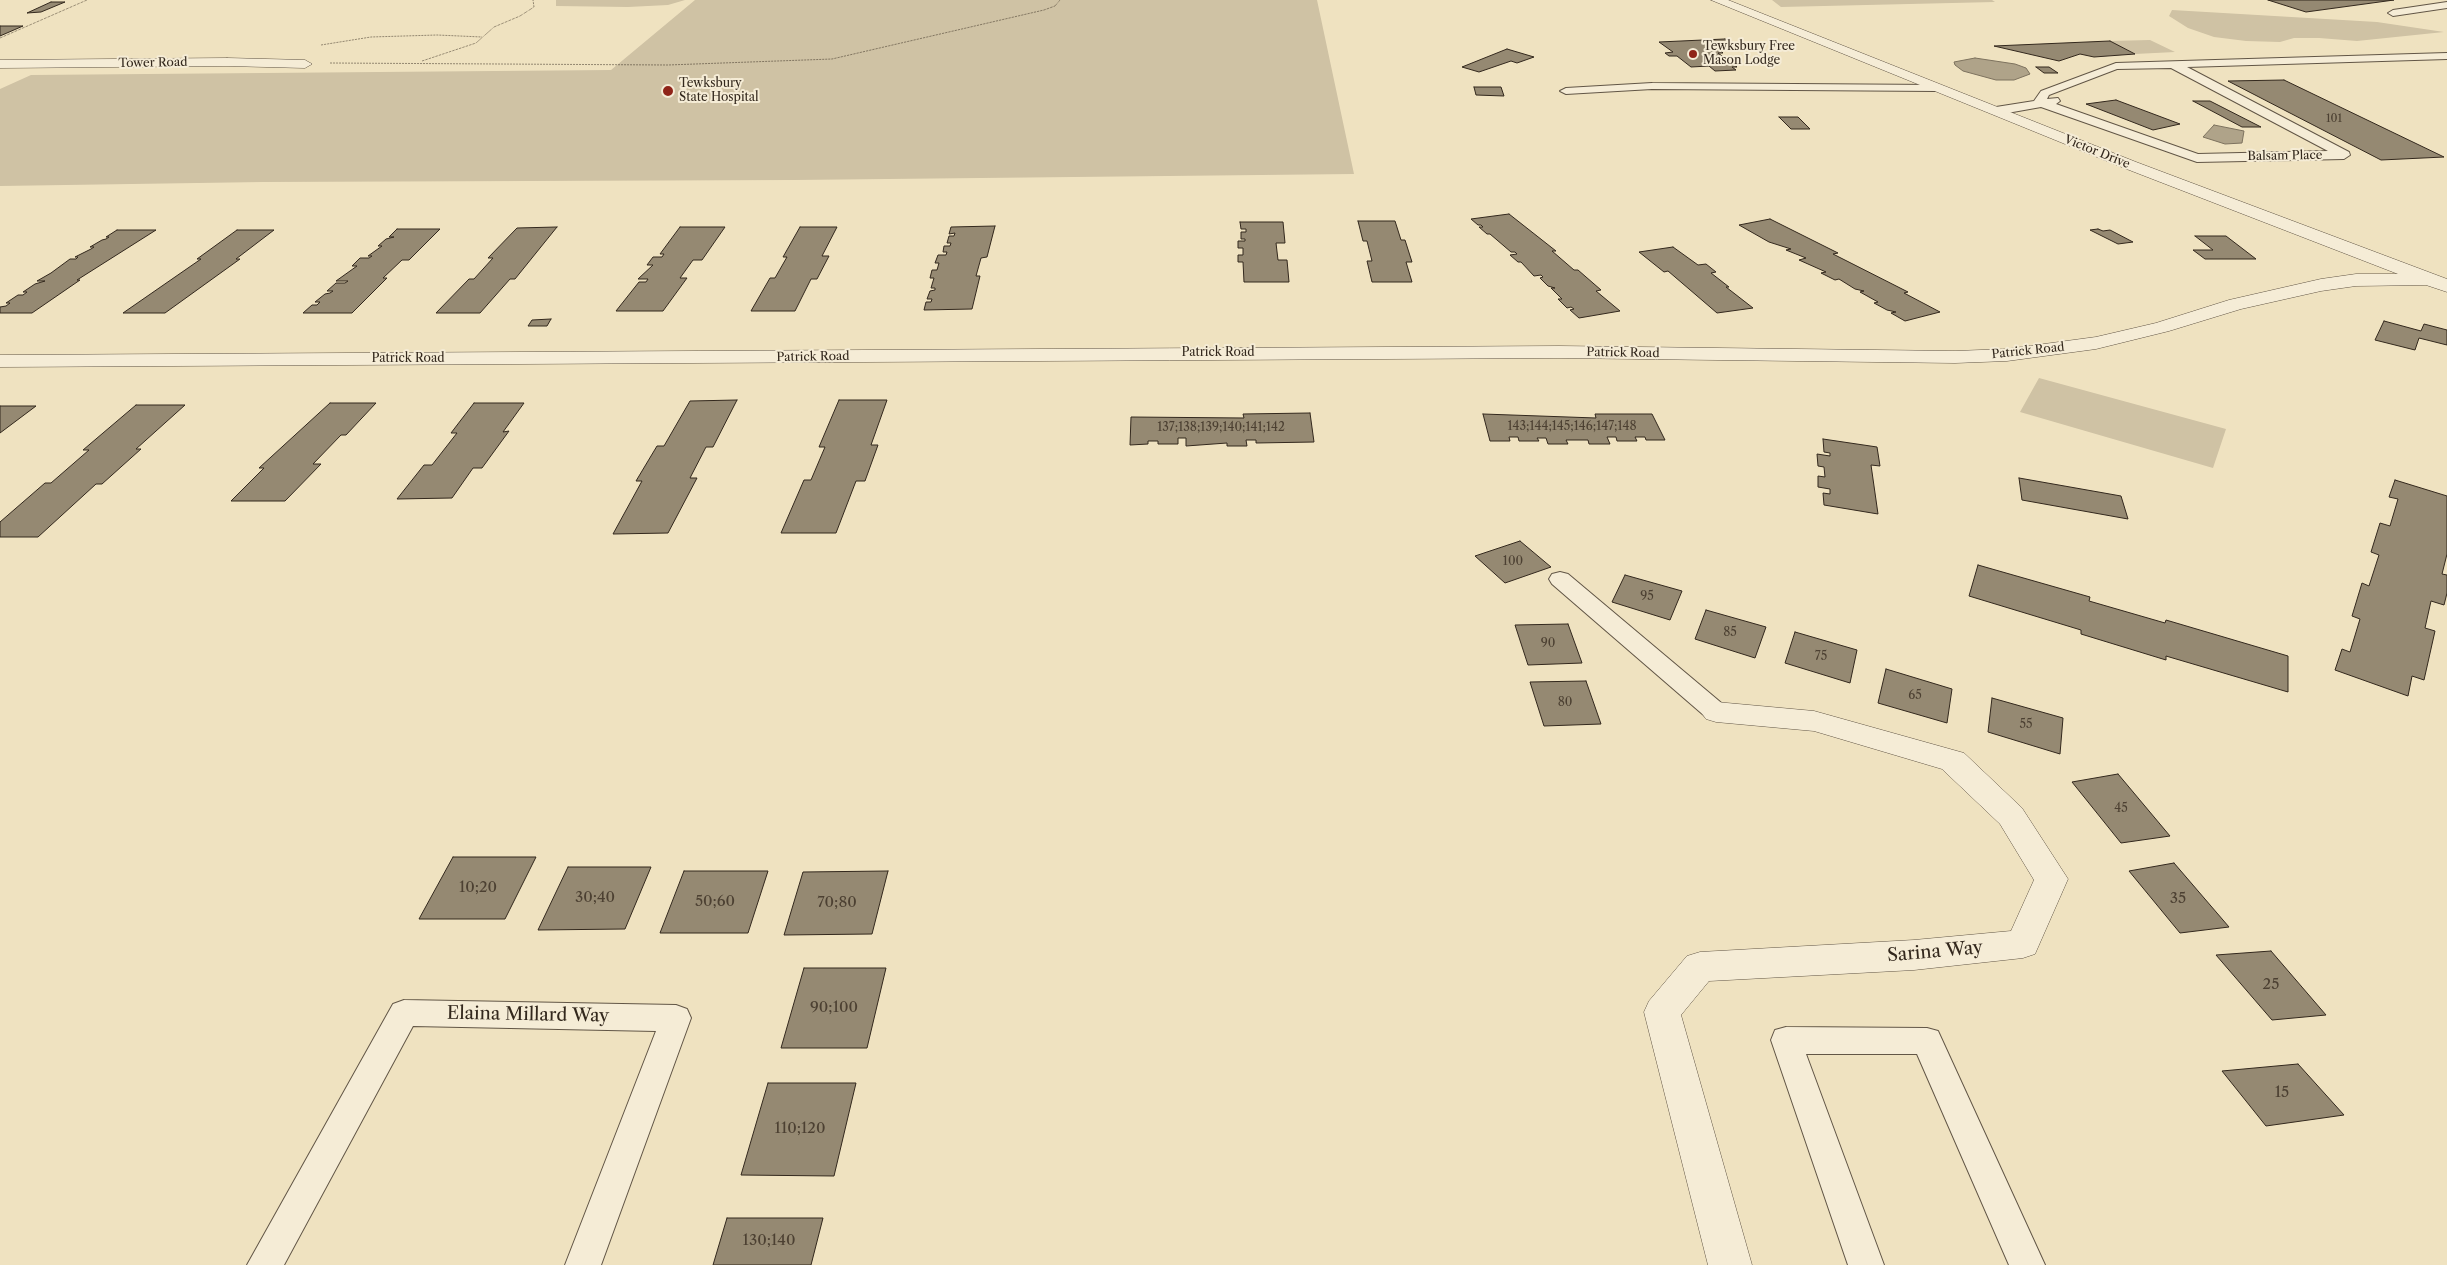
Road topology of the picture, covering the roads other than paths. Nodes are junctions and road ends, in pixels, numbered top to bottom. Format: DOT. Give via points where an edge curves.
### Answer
graph roads {
  1 [pos="1717,0"];
  2 [pos="2447,5"];
  3 [pos="2393,13"];
  4 [pos="2447,56"];
  5 [pos="2170,62"];
  6 [pos="0,64"];
  7 [pos="306,64"];
  8 [pos="2147,65"];
  9 [pos="1720,74"];
  10 [pos="1910,78"];
  11 [pos="2121,79"];
  12 [pos="1936,88"];
  13 [pos="1566,91"];
  14 [pos="2070,100"];
  15 [pos="2039,102"];
  16 [pos="1996,111"];
  17 [pos="2438,282"];
  18 [pos="0,361"];
  19 [pos="1560,579"];
  20 [pos="1716,712"];
  21 [pos="264,1265"];
  22 [pos="584,1265"];
  23 [pos="1730,1265"];
  24 [pos="1866,1265"];
  25 [pos="2027,1265"];
  1 -- 10 [label="street, Victor Drive"];
  2 -- 3 [label="lane"];
  4 -- 5 [label="lane"];
  5 -- 8 [label="lane"];
  5 -- 15 [label="lane, Balsam Place" via="2344,155 2197,158"];
  6 -- 7 [label="street, Tower Road"];
  8 -- 11 [label="lane"];
  8 -- 15 [label="lane" via="2116,66 2045,93"];
  9 -- 10 [label="lane"];
  10 -- 12 [label="street, Victor Drive"];
  12 -- 13 [label="lane" via="1652,86"];
  12 -- 16 [label="street, Victor Drive"];
  14 -- 15 [label="lane"];
  15 -- 16 [label="lane"];
  16 -- 17 [label="street, Victor Drive" via="2239,208"];
  17 -- 18 [label="street, Patrick Road" via="2356,280 2321,285 2236,304 2096,343 2007,355 1955,357 1529,352"];
  19 -- 20 [label="lane"];
  20 -- 23 [label="street, Sarina Way" via="1814,721 1953,761 2011,816 2051,879 2023,944 1914,956 1700,967 1662,1012"];
  21 -- 22 [label="lane, Elaina Millard Way" via="404,1013 676,1018"];
  24 -- 25 [label="lane" via="1786,1040 1927,1040"];
}
